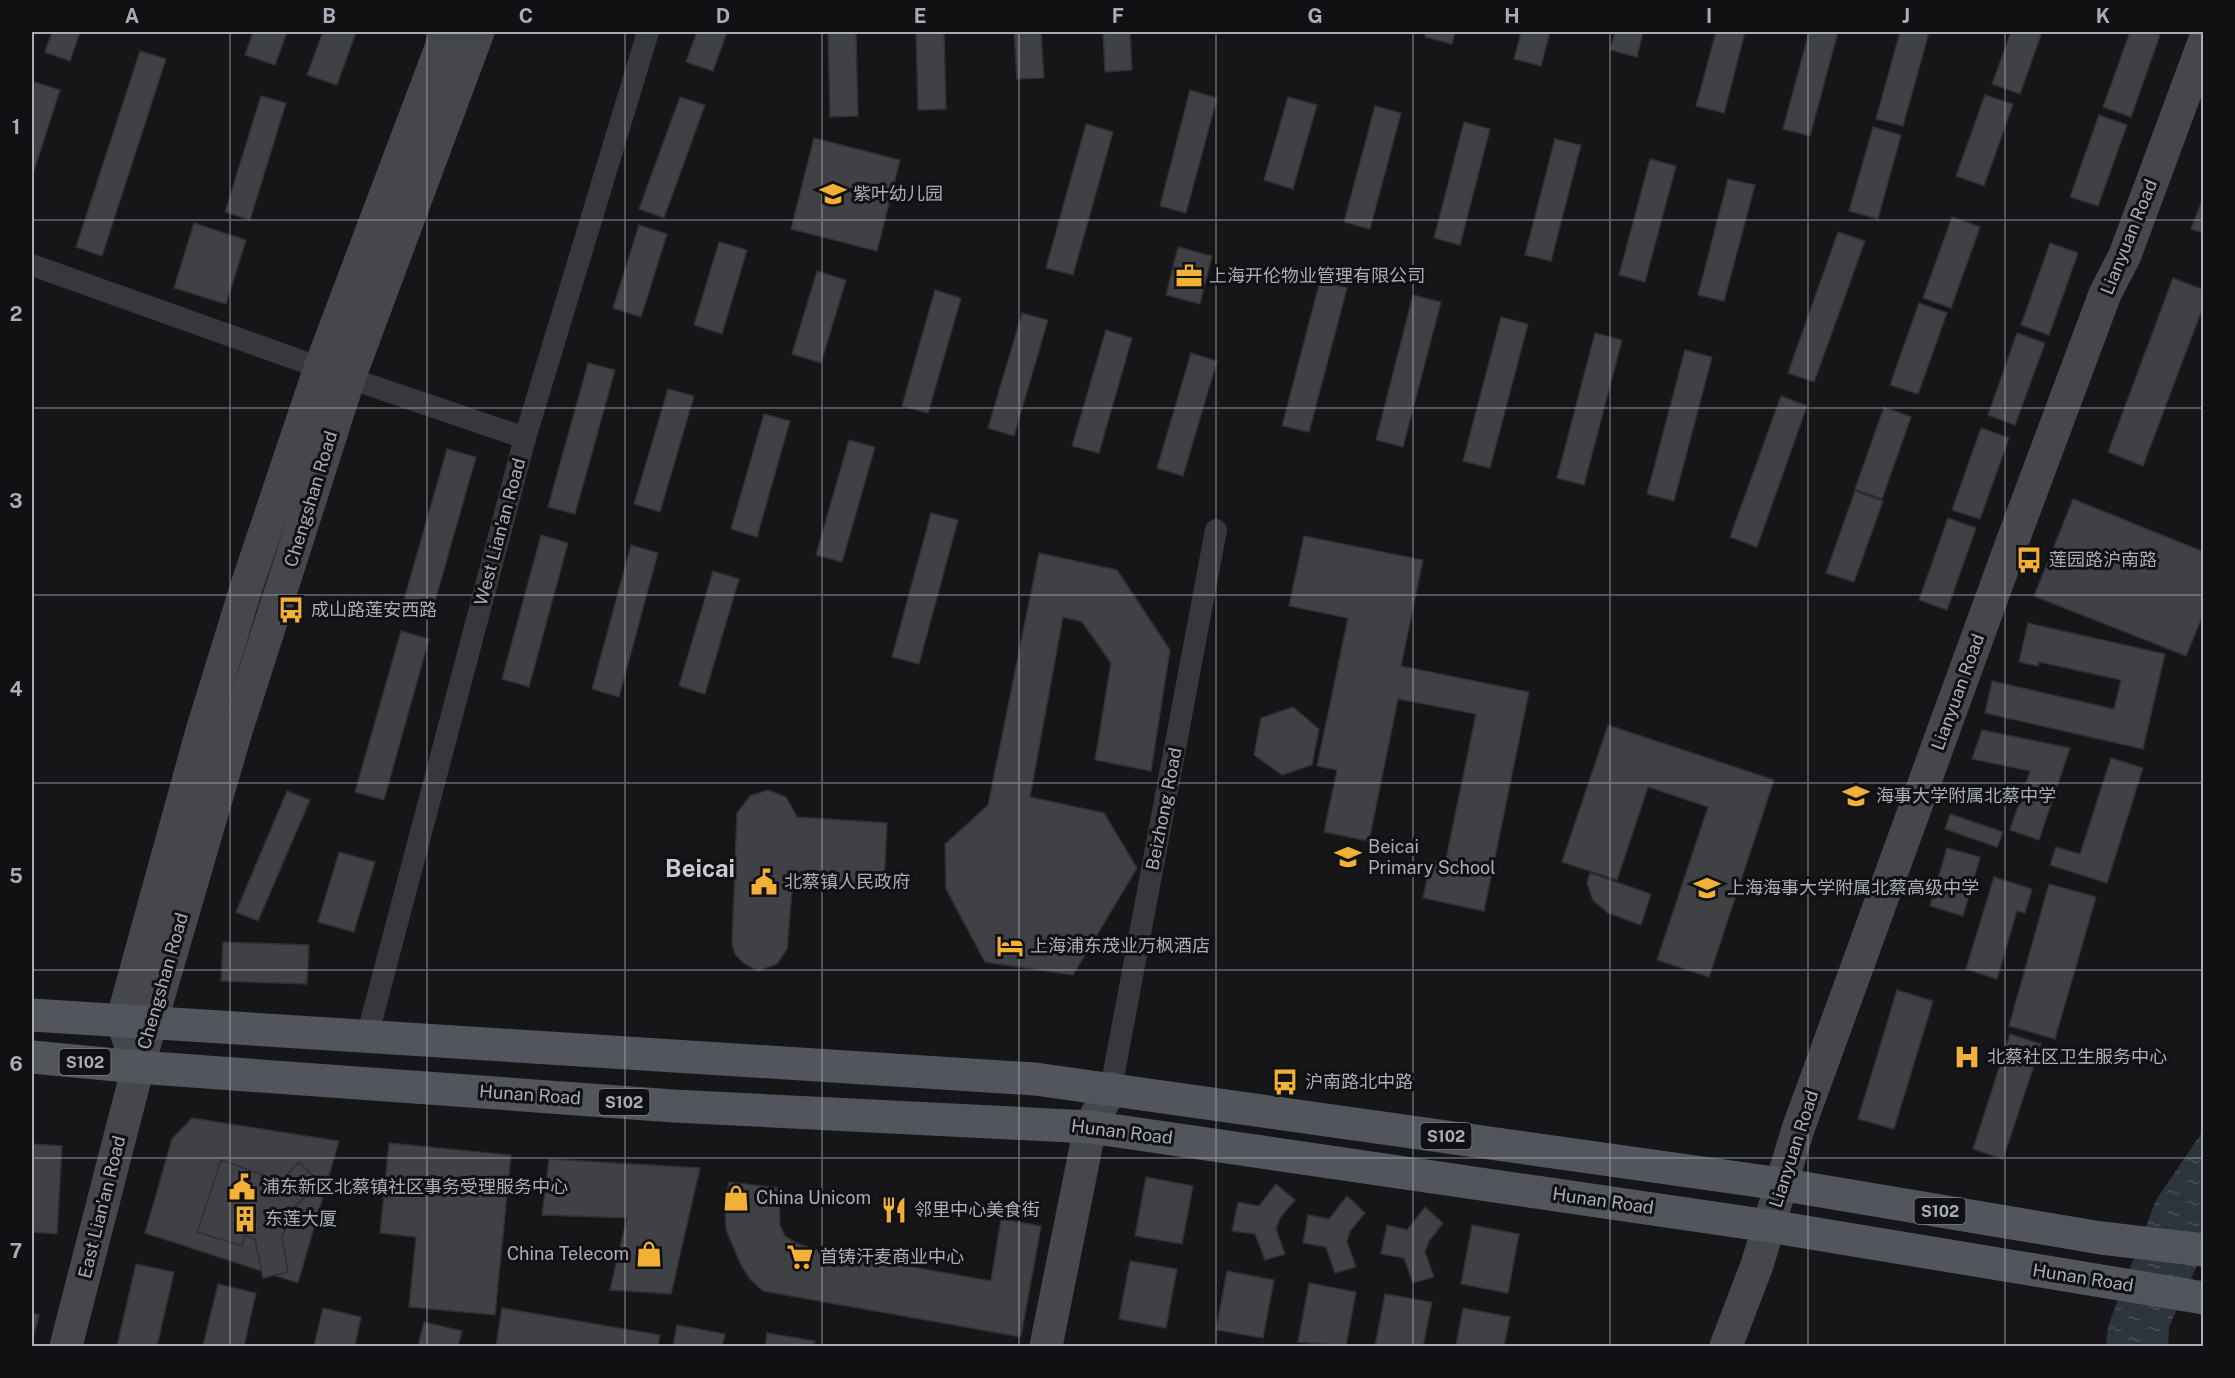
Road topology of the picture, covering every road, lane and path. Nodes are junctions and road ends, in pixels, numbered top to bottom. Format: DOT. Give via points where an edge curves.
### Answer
graph roads {
  1 [pos="447,32"];
  2 [pos="477,32"];
  3 [pos="648,32"];
  4 [pos="2204,42"];
  5 [pos="32,265"];
  6 [pos="334,373"];
  7 [pos="525,438"];
  8 [pos="1216,530"];
  9 [pos="32,1015"];
  10 [pos="137,1022"];
  11 [pos="367,1037"];
  12 [pos="32,1057"];
  13 [pos="138,1067"];
  14 [pos="1111,1088"];
  15 [pos="1101,1128"];
  16 [pos="1780,1184"];
  17 [pos="1769,1226"];
  18 [pos="2204,1250"];
  19 [pos="2202,1297"];
  20 [pos="66,1347"];
  21 [pos="1046,1347"];
  22 [pos="1068,1347"];
  23 [pos="1726,1347"];
  1 -- 6 [label="street, Chengshan Road"];
  2 -- 6 [label="street, Chengshan Road"];
  3 -- 7 [label="street, West Lian'an Road"];
  4 -- 16 [label="street, Lianyuan Road" via="2010,548"];
  5 -- 6 [label="street"];
  6 -- 7 [label="street"];
  6 -- 10 [label="street, Chengshan Road" via="236,731"];
  7 -- 11 [label="street, West Lian'an Road"];
  8 -- 14 [label="street, Beizhong Road"];
  9 -- 10 [label="main road, S102"];
  10 -- 11 [label="main road, S102"];
  10 -- 13 [label="street, Chengshan Road"];
  11 -- 14 [label="main road, S102" via="1035,1079"];
  12 -- 13 [label="main road, Hunan Road / S102"];
  13 -- 15 [label="main road, Hunan Road / S102" via="674,1106"];
  13 -- 20 [label="street, East Lian'an Road"];
  14 -- 15 [label="street, Beizhong Road"];
  14 -- 16 [label="main road, S102"];
  15 -- 17 [label="main road, Hunan Road / S102"];
  15 -- 21 [label="street, Beizhong Road"];
  15 -- 22 [label="street, Beizhong Road"];
  16 -- 17 [label="street, Lianyuan Road"];
  16 -- 18 [label="main road, S102" via="2101,1238"];
  17 -- 19 [label="main road, Hunan Road / S102"];
  17 -- 23 [label="street, Lianyuan Road"];
}
